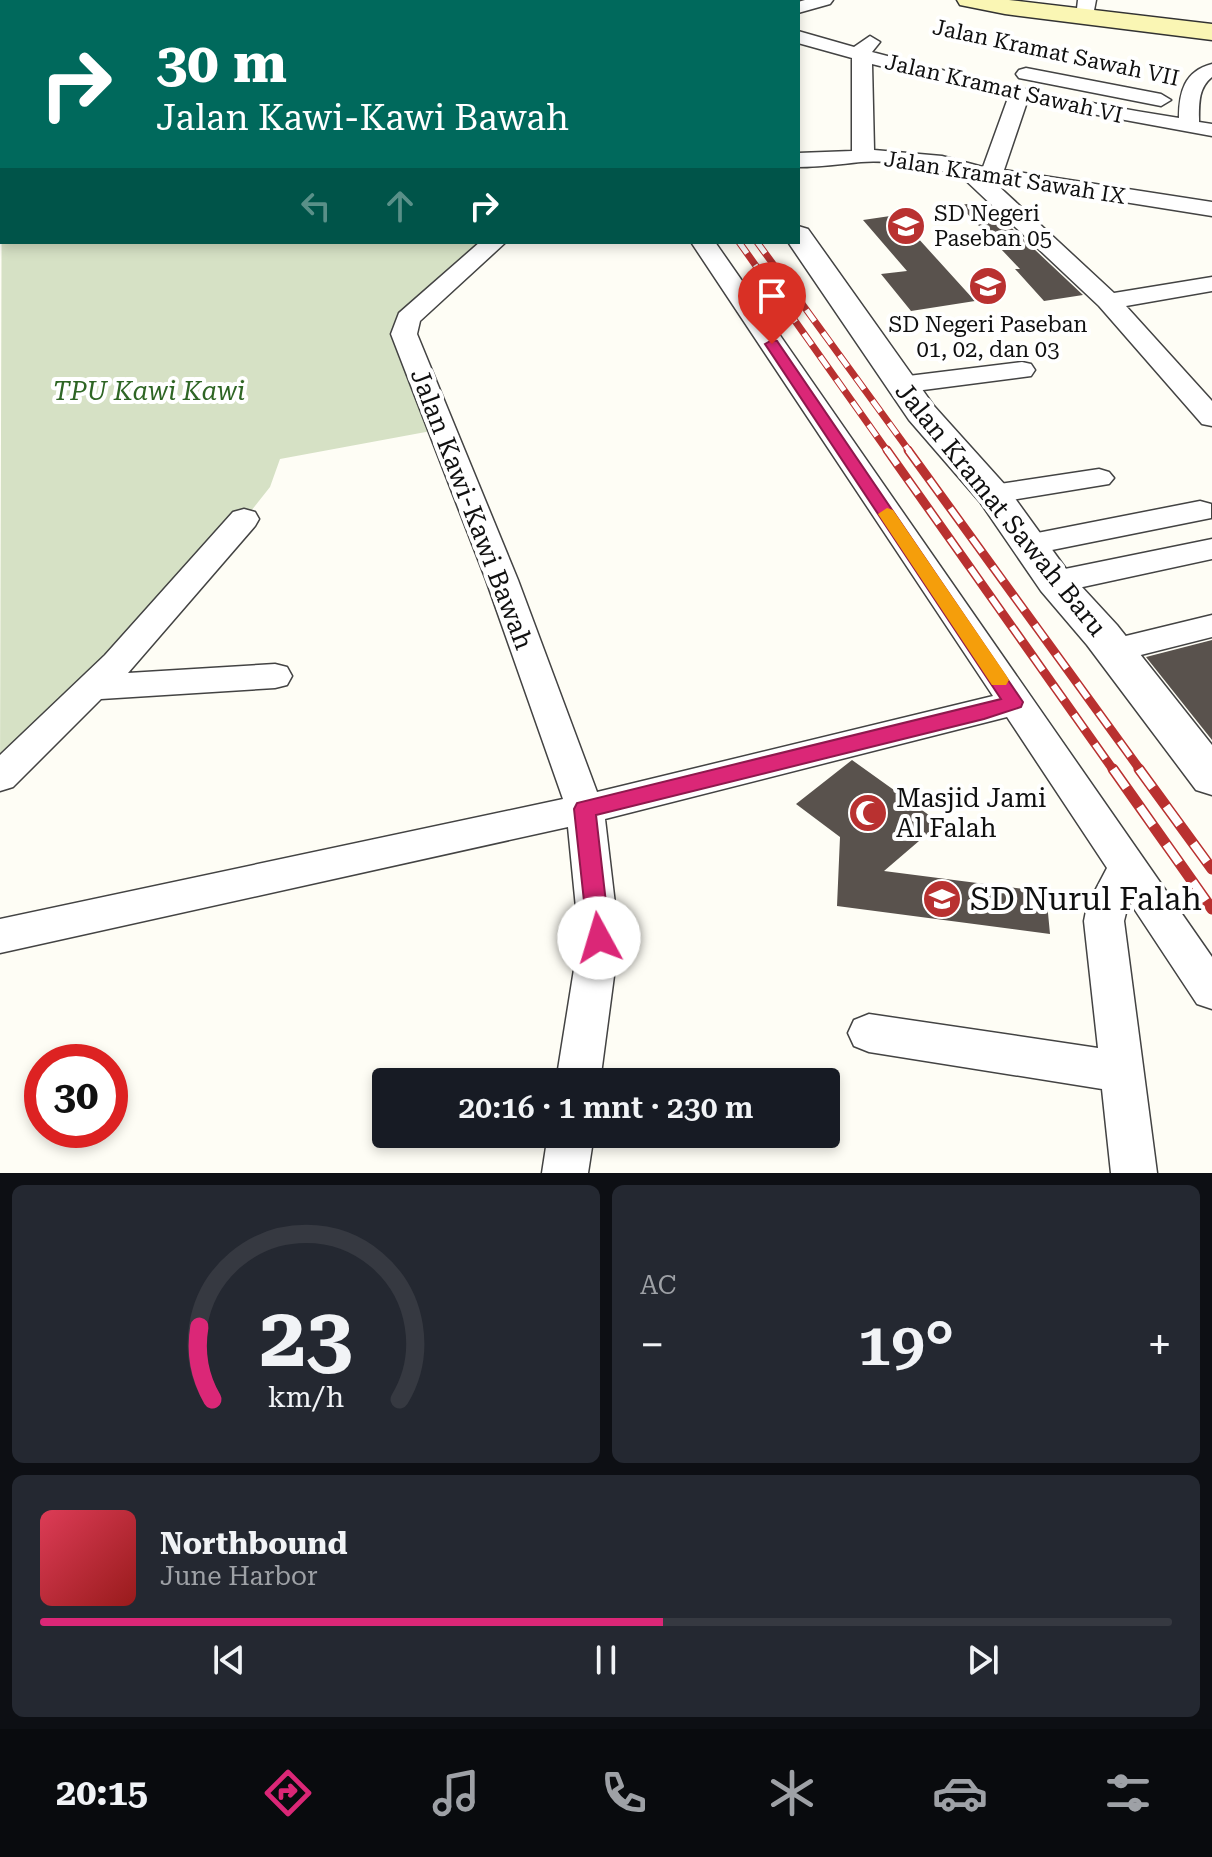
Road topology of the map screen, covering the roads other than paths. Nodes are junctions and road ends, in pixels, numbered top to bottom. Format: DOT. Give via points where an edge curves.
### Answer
graph roads {
  1 [pos="824,0"];
  2 [pos="969,0"];
  3 [pos="800,7"];
  4 [pos="1086,8"];
  5 [pos="800,17"];
  6 [pos="824,23"];
  7 [pos="850,30"];
  8 [pos="1212,32"];
  9 [pos="800,38"];
  10 [pos="857,54"];
  11 [pos="811,61"];
  12 [pos="1006,69"];
  13 [pos="1212,70"];
  14 [pos="1019,95"];
  15 [pos="1212,108"];
  16 [pos="1189,116"];
  17 [pos="1212,130"];
  18 [pos="863,155"];
  19 [pos="800,160"];
  20 [pos="980,173"];
  21 [pos="1212,209"];
  22 [pos="800,238"];
  23 [pos="492,244"];
  24 [pos="704,244"];
  25 [pos="1212,284"];
  26 [pos="1108,301"];
  27 [pos="1022,370"];
  28 [pos="900,385"];
  29 [pos="1209,409"];
  30 [pos="1099,478"];
  31 [pos="993,494"];
  32 [pos="1200,511"];
  33 [pos="244,519"];
  34 [pos="1027,545"];
  35 [pos="1212,549"];
  36 [pos="1055,582"];
  37 [pos="1212,626"];
  38 [pos="1113,650"];
  39 [pos="275,676"];
  40 [pos="93,687"];
  41 [pos="1014,702"];
  42 [pos="0,777"];
  43 [pos="1212,778"];
  44 [pos="585,809"];
  45 [pos="1127,868"];
  46 [pos="0,936"];
  47 [pos="1212,991"];
  48 [pos="869,1033"];
  49 [pos="580,1068"];
  50 [pos="1122,1072"];
  51 [pos="569,1148"];
  52 [pos="565,1173"];
  53 [pos="1134,1173"];
  1 -- 3 [label="street"];
  2 -- 4 [label="main road"];
  4 -- 8 [label="main road"];
  5 -- 6 [label="street"];
  7 -- 10 [label="street" via="883,38"];
  9 -- 10 [label="street, Jalan Kramat Sawah VI"];
  10 -- 11 [label="street"];
  10 -- 14 [label="street, Jalan Kramat Sawah VI"];
  10 -- 18 [label="street"];
  12 -- 16 [label="street, Jalan Kramat Sawah VII"];
  13 -- 16 [label="street" via="1191,87"];
  14 -- 16 [label="street, Jalan Kramat Sawah VI"];
  14 -- 20 [label="street" via="1004,143"];
  15 -- 16 [label="street, Jalan Kramat Sawah VII"];
  16 -- 17 [label="street, Jalan Kramat Sawah VI"];
  18 -- 19 [label="street, Jalan Kramat Sawah IX"];
  18 -- 20 [label="street, Jalan Kramat Sawah IX" via="942,163"];
  20 -- 21 [label="street, Jalan Kramat Sawah IX"];
  20 -- 26 [label="street"];
  22 -- 28 [label="street, Jalan Kramat Sawah Baru"];
  23 -- 44 [label="street, Jalan Kawi-Kawi Bawah" via="408,318 404,334"];
  24 -- 41 [label="street"];
  25 -- 26 [label="street"];
  26 -- 29 [label="street"];
  27 -- 28 [label="street"];
  28 -- 31 [label="street, Jalan Kramat Sawah Baru"];
  30 -- 31 [label="street"];
  31 -- 34 [label="street, Jalan Kramat Sawah Baru"];
  32 -- 34 [label="street"];
  33 -- 40 [label="street"];
  34 -- 36 [label="street, Jalan Kramat Sawah Baru"];
  35 -- 36 [label="street"];
  36 -- 38 [label="street, Jalan Kramat Sawah Baru"];
  37 -- 38 [label="street"];
  38 -- 43 [label="street, Jalan Kramat Sawah Baru"];
  39 -- 40 [label="street"];
  40 -- 42 [label="street"];
  41 -- 44 [label="street"];
  41 -- 45 [label="street"];
  44 -- 46 [label="street"];
  44 -- 49 [label="street, Jalan Kawi-Kawi Bawah" via="599,938"];
  45 -- 47 [label="street"];
  45 -- 50 [label="street" via="1104,921"];
  48 -- 50 [label="street"];
  50 -- 53 [label="street"];
  51 -- 52 [label="street"];
}
